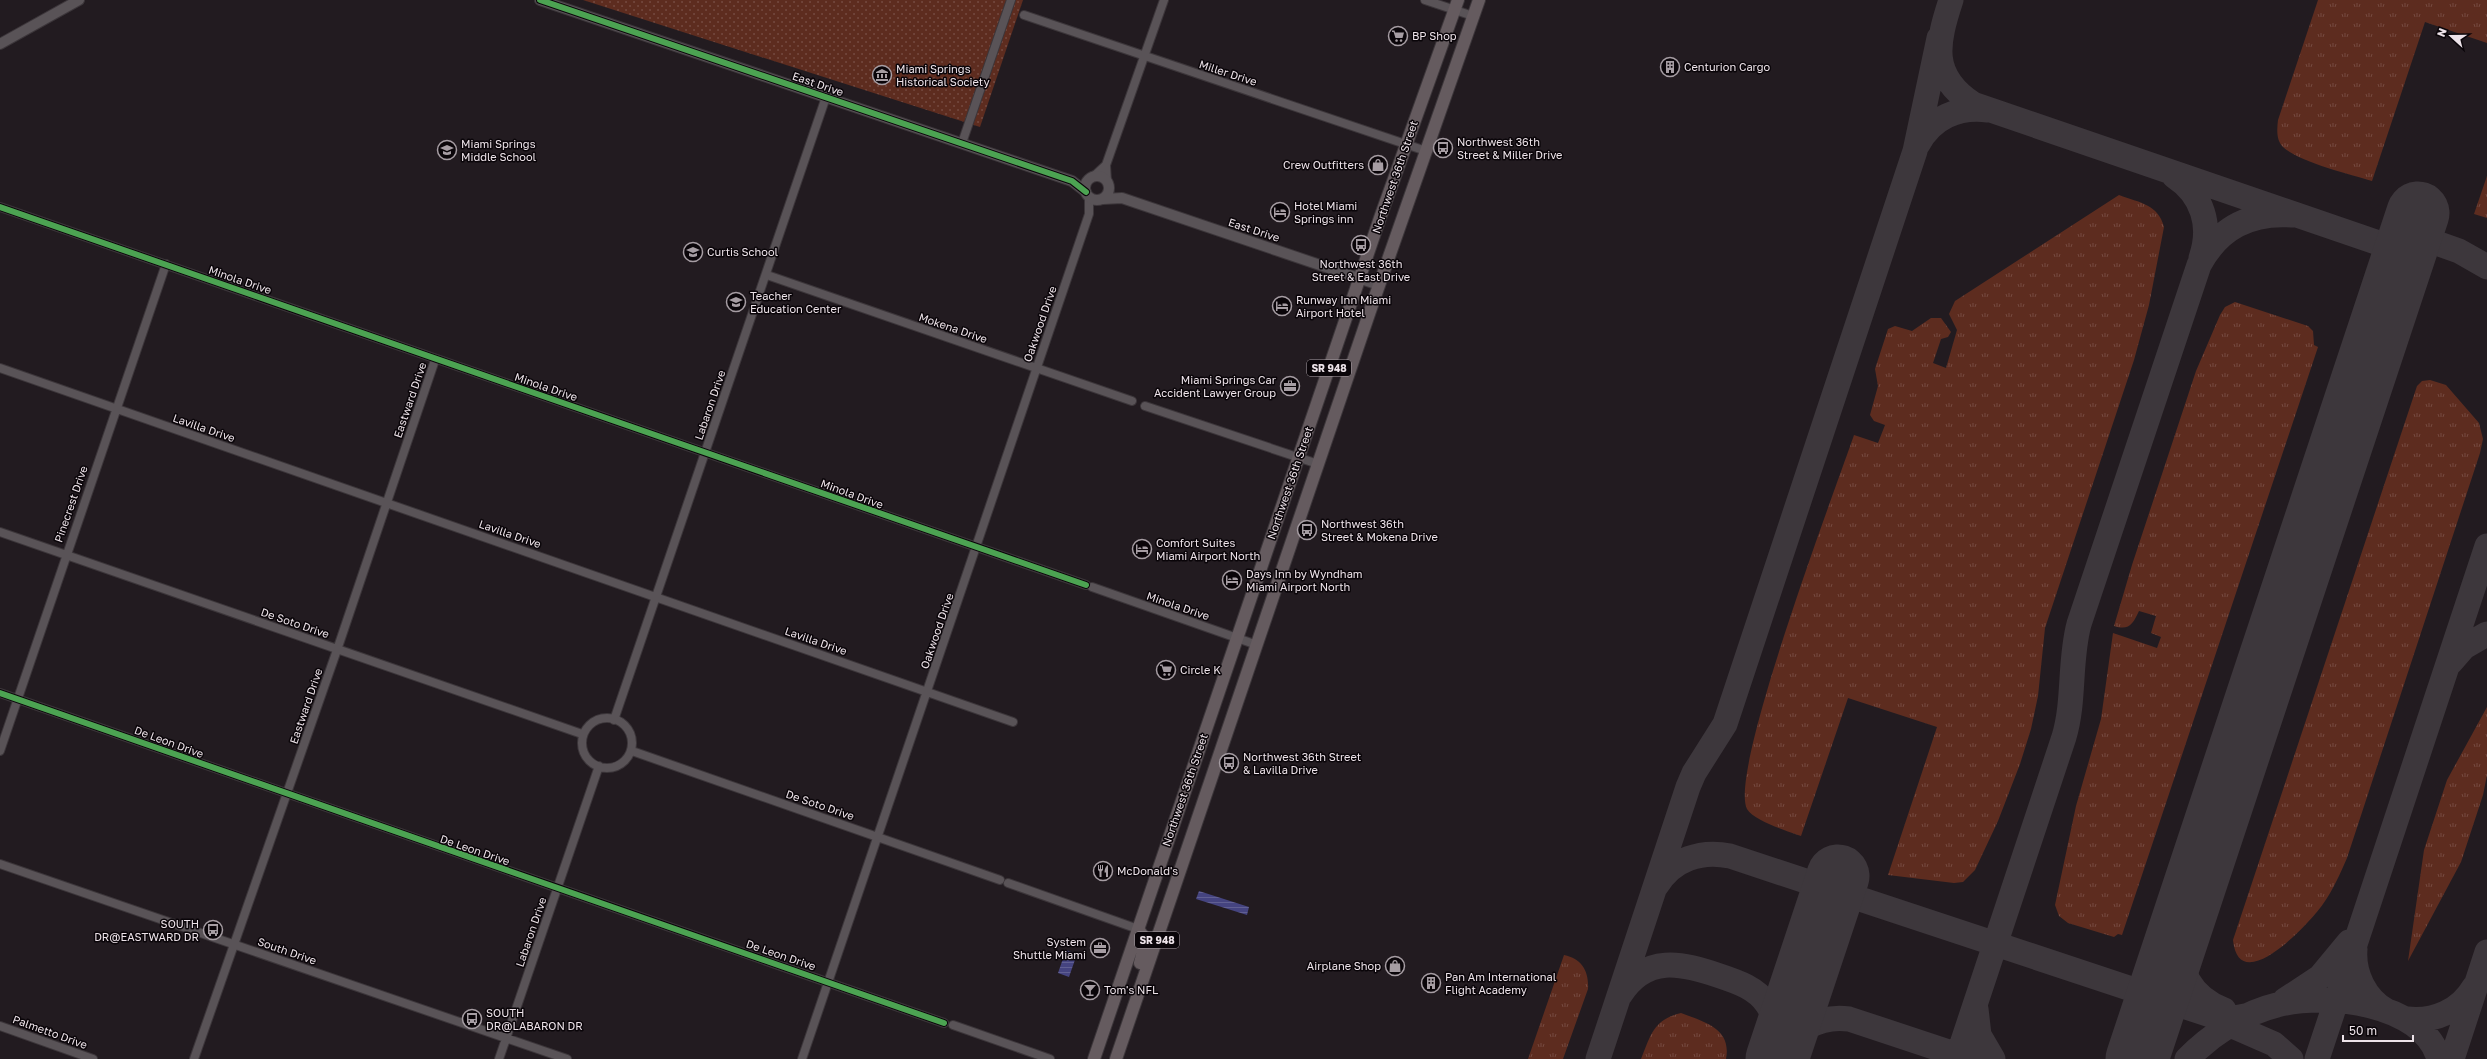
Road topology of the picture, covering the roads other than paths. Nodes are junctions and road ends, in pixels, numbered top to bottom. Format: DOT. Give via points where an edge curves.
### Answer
graph roads {
  1 [pos="79,0"];
  2 [pos="540,0"];
  3 [pos="1011,0"];
  4 [pos="1164,0"];
  5 [pos="1425,0"];
  6 [pos="1479,0"];
  7 [pos="557,3"];
  8 [pos="1456,5"];
  9 [pos="1024,15"];
  10 [pos="1473,16"];
  11 [pos="0,44"];
  12 [pos="1144,57"];
  13 [pos="826,97"];
  14 [pos="962,144"];
  15 [pos="1406,144"];
  16 [pos="1426,151"];
  17 [pos="1106,164"];
  18 [pos="1092,178"];
  19 [pos="1073,182"];
  20 [pos="1108,184"];
  21 [pos="1088,194"];
  22 [pos="1122,198"];
  23 [pos="1101,199"];
  24 [pos="0,207"];
  25 [pos="1091,210"];
  26 [pos="166,264"];
  27 [pos="767,275"];
  28 [pos="1360,278"];
  29 [pos="1379,285"];
  30 [pos="435,360"];
  31 [pos="0,368"];
  32 [pos="1037,368"];
  33 [pos="1132,401"];
  34 [pos="1145,406"];
  35 [pos="115,408"];
  36 [pos="706,452"];
  37 [pos="1299,458"];
  38 [pos="1318,464"];
  39 [pos="386,503"];
  40 [pos="0,532"];
  41 [pos="977,548"];
  42 [pos="65,556"];
  43 [pos="656,597"];
  44 [pos="1238,638"];
  45 [pos="1257,645"];
  46 [pos="337,650"];
  47 [pos="927,691"];
  48 [pos="0,693"];
  49 [pos="17,699"];
  50 [pos="614,720"];
  51 [pos="1013,722"];
  52 [pos="582,734"];
  53 [pos="0,751"];
  54 [pos="632,751"];
  55 [pos="599,766"];
  56 [pos="287,795"];
  57 [pos="1177,813"];
  58 [pos="1197,820"];
  59 [pos="878,837"];
  60 [pos="0,864"];
  61 [pos="1000,880"];
  62 [pos="1008,883"];
  63 [pos="558,889"];
  64 [pos="1138,929"];
  65 [pos="235,944"];
  66 [pos="828,982"];
  67 [pos="1141,987"];
  68 [pos="944,1023"];
  69 [pos="953,1025"];
  70 [pos="0,1026"];
  71 [pos="506,1038"];
  72 [pos="93,1059"];
  73 [pos="194,1059"];
  74 [pos="499,1059"];
  75 [pos="567,1059"];
  76 [pos="802,1059"];
  77 [pos="1050,1059"];
  78 [pos="1094,1059"];
  79 [pos="1116,1059"];
  1 -- 11 [label="street"];
  2 -- 7 [label="street, East Drive"];
  3 -- 14 [label="street"];
  4 -- 12 [label="street"];
  5 -- 8 [label="street"];
  6 -- 10 [label="main road, Northwest 36th Street / SR 948"];
  7 -- 13 [label="street, East Drive"];
  8 -- 10 [label="street"];
  8 -- 15 [label="main road, Northwest 36th Street / SR 948"];
  9 -- 12 [label="street, Miller Drive"];
  10 -- 16 [label="main road, Northwest 36th Street / SR 948"];
  12 -- 15 [label="street, Miller Drive"];
  12 -- 17 [label="street"];
  13 -- 14 [label="street, East Drive"];
  13 -- 27 [label="street, Labaron Drive"];
  14 -- 19 [label="street, East Drive"];
  15 -- 16 [label="street, Miller Drive"];
  15 -- 28 [label="main road, Northwest 36th Street / SR 948"];
  16 -- 29 [label="main road, Northwest 36th Street / SR 948"];
  17 -- 18 [label="street"];
  17 -- 20 [label="street"];
  18 -- 19 [label="street, East Drive"];
  18 -- 20 [label="street" via="1101,177"];
  18 -- 21 [label="street" via="1086,185"];
  19 -- 21 [label="street, East Drive"];
  20 -- 22 [label="street, East Drive"];
  20 -- 23 [label="street" via="1108,193"];
  21 -- 23 [label="street"];
  21 -- 25 [label="street, Oakwood Drive"];
  22 -- 23 [label="street, East Drive"];
  22 -- 28 [label="street, East Drive"];
  23 -- 25 [label="street, Oakwood Drive"];
  24 -- 26 [label="street, Minola Drive"];
  25 -- 32 [label="street, Oakwood Drive"];
  26 -- 30 [label="street, Minola Drive"];
  26 -- 35 [label="street, Pinecrest Drive"];
  27 -- 32 [label="street, Mokena Drive"];
  27 -- 36 [label="street, Labaron Drive"];
  28 -- 29 [label="street, East Drive"];
  28 -- 37 [label="main road, Northwest 36th Street / SR 948"];
  29 -- 38 [label="main road, Northwest 36th Street / SR 948"];
  30 -- 36 [label="street, Minola Drive"];
  30 -- 39 [label="street, Eastward Drive"];
  31 -- 35 [label="street, Lavilla Drive"];
  32 -- 33 [label="street, Mokena Drive"];
  32 -- 41 [label="street, Oakwood Drive"];
  34 -- 37 [label="street"];
  35 -- 39 [label="street, Lavilla Drive"];
  35 -- 42 [label="street, Pinecrest Drive"];
  36 -- 41 [label="street, Minola Drive"];
  36 -- 43 [label="street, Labaron Drive"];
  37 -- 38 [label="street"];
  37 -- 44 [label="main road, Northwest 36th Street / SR 948"];
  38 -- 45 [label="main road, Northwest 36th Street / SR 948"];
  39 -- 43 [label="street, Lavilla Drive"];
  39 -- 46 [label="street, Eastward Drive"];
  40 -- 42 [label="street, De Soto Drive"];
  41 -- 44 [label="street, Minola Drive"];
  41 -- 47 [label="street, Oakwood Drive"];
  42 -- 46 [label="street, De Soto Drive"];
  42 -- 49 [label="street, Pinecrest Drive"];
  43 -- 47 [label="street, Lavilla Drive"];
  43 -- 50 [label="street, Labaron Drive"];
  44 -- 45 [label="street, Minola Drive"];
  44 -- 57 [label="main road, Northwest 36th Street / SR 948"];
  45 -- 58 [label="main road, Northwest 36th Street / SR 948"];
  46 -- 52 [label="street, De Soto Drive"];
  46 -- 56 [label="street, Eastward Drive"];
  47 -- 51 [label="street, Lavilla Drive"];
  47 -- 59 [label="street, Oakwood Drive"];
  48 -- 49 [label="street, De Leon Drive"];
  49 -- 53 [label="street, Pinecrest Drive"];
  49 -- 56 [label="street, De Leon Drive"];
  50 -- 52 [label="street" via="596,721 585,728"];
  50 -- 54 [label="street" via="626,727 631,735"];
  52 -- 55 [label="street" via="581,745 585,754"];
  54 -- 55 [label="street" via="629,758 619,765"];
  54 -- 59 [label="street, De Soto Drive"];
  55 -- 63 [label="street, Labaron Drive"];
  56 -- 63 [label="street, De Leon Drive"];
  56 -- 65 [label="street, Eastward Drive"];
  57 -- 58 [label="main road"];
  57 -- 64 [label="main road, Northwest 36th Street / SR 948"];
  58 -- 67 [label="main road, Northwest 36th Street / SR 948"];
  59 -- 61 [label="street, De Soto Drive"];
  59 -- 66 [label="street, Oakwood Drive"];
  60 -- 65 [label="street, South Drive"];
  62 -- 64 [label="street"];
  63 -- 66 [label="street, De Leon Drive"];
  63 -- 71 [label="street, Labaron Drive"];
  64 -- 67 [label="main road" via="1146,940 1137,971"];
  64 -- 78 [label="main road, Northwest 36th Street / SR 948"];
  65 -- 71 [label="street, South Drive"];
  65 -- 73 [label="street, Eastward Drive"];
  66 -- 68 [label="street, De Leon Drive"];
  66 -- 76 [label="street, Oakwood Drive"];
  67 -- 79 [label="main road, Northwest 36th Street / SR 948"];
  69 -- 77 [label="street"];
  70 -- 72 [label="street, Palmetto Drive"];
  71 -- 74 [label="street, Labaron Drive"];
  71 -- 75 [label="street, South Drive"];
}
